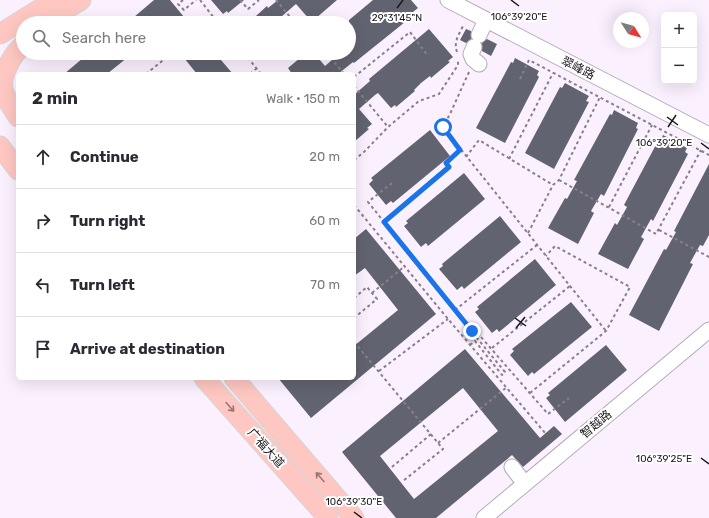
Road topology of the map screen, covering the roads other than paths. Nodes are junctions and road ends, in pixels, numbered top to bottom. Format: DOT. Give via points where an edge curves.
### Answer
graph roads {
  1 [pos="37,0"];
  2 [pos="448,0"];
  3 [pos="69,2"];
  4 [pos="39,16"];
  5 [pos="52,16"];
  6 [pos="56,16"];
  7 [pos="486,20"];
  8 [pos="0,23"];
  9 [pos="16,27"];
  10 [pos="0,34"];
  11 [pos="16,40"];
  12 [pos="0,50"];
  13 [pos="16,52"];
  14 [pos="479,64"];
  15 [pos="0,107"];
  16 [pos="16,114"];
  17 [pos="16,126"];
  18 [pos="709,135"];
  19 [pos="0,146"];
  20 [pos="0,153"];
  21 [pos="16,166"];
  22 [pos="16,167"];
  23 [pos="709,330"];
  24 [pos="206,380"];
  25 [pos="236,380"];
  26 [pos="512,467"];
  27 [pos="525,484"];
  28 [pos="328,518"];
  29 [pos="354,518"];
  30 [pos="484,518"];
  1 -- 8 [label="main road"];
  2 -- 7 [label="street, 翠峰路"];
  3 -- 4 [label="main road"];
  3 -- 5 [label="main road"];
  3 -- 6 [label="main road"];
  7 -- 14 [label="street" via="471,54 473,60"];
  7 -- 18 [label="street, 翠峰路"];
  9 -- 10 [label="main road"];
  11 -- 12 [label="main road"];
  13 -- 16 [label="main road" via="4,74 2,89"];
  15 -- 17 [label="main road"];
  19 -- 21 [label="main road"];
  20 -- 22 [label="main road"];
  23 -- 27 [label="street, 智越路"];
  24 -- 28 [label="main road, 广福大道, one-way"];
  29 -- 25 [label="main road, 广福大道, one-way"];
  26 -- 27 [label="street"];
  27 -- 30 [label="street, 智越路"];
}
